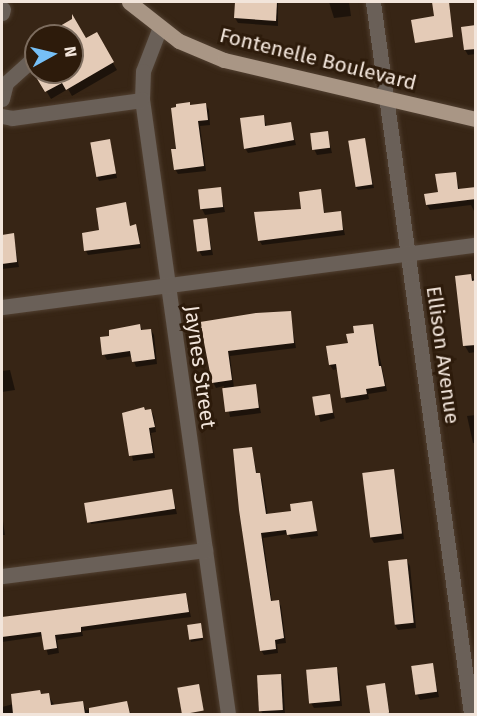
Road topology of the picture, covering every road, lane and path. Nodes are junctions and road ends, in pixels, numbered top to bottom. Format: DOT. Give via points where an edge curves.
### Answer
graph roads {
  1 [pos="129,2"];
  2 [pos="373,2"];
  3 [pos="160,27"];
  4 [pos="24,67"];
  5 [pos="387,98"];
  6 [pos="2,99"];
  7 [pos="142,100"];
  8 [pos="2,116"];
  9 [pos="476,119"];
  10 [pos="476,245"];
  11 [pos="408,254"];
  12 [pos="168,286"];
  13 [pos="2,308"];
  14 [pos="205,550"];
  15 [pos="2,576"];
  16 [pos="228,714"];
  17 [pos="471,714"];
  1 -- 3 [label="main road, Fontenelle Boulevard"];
  2 -- 5 [label="street, Ellison Avenue"];
  3 -- 5 [label="main road, Fontenelle Boulevard" via="179,41 224,60"];
  3 -- 7 [label="street, Jaynes Street" via="143,71"];
  4 -- 6 [label="street" via="6,83"];
  5 -- 9 [label="main road, Fontenelle Boulevard"];
  5 -- 11 [label="street, Ellison Avenue"];
  7 -- 8 [label="street" via="12,118"];
  7 -- 12 [label="street, Jaynes Street"];
  10 -- 11 [label="street"];
  11 -- 12 [label="street"];
  11 -- 17 [label="street, Ellison Avenue"];
  12 -- 13 [label="street"];
  12 -- 14 [label="street, Jaynes Street"];
  14 -- 15 [label="street"];
  14 -- 16 [label="street, Jaynes Street"];
}
